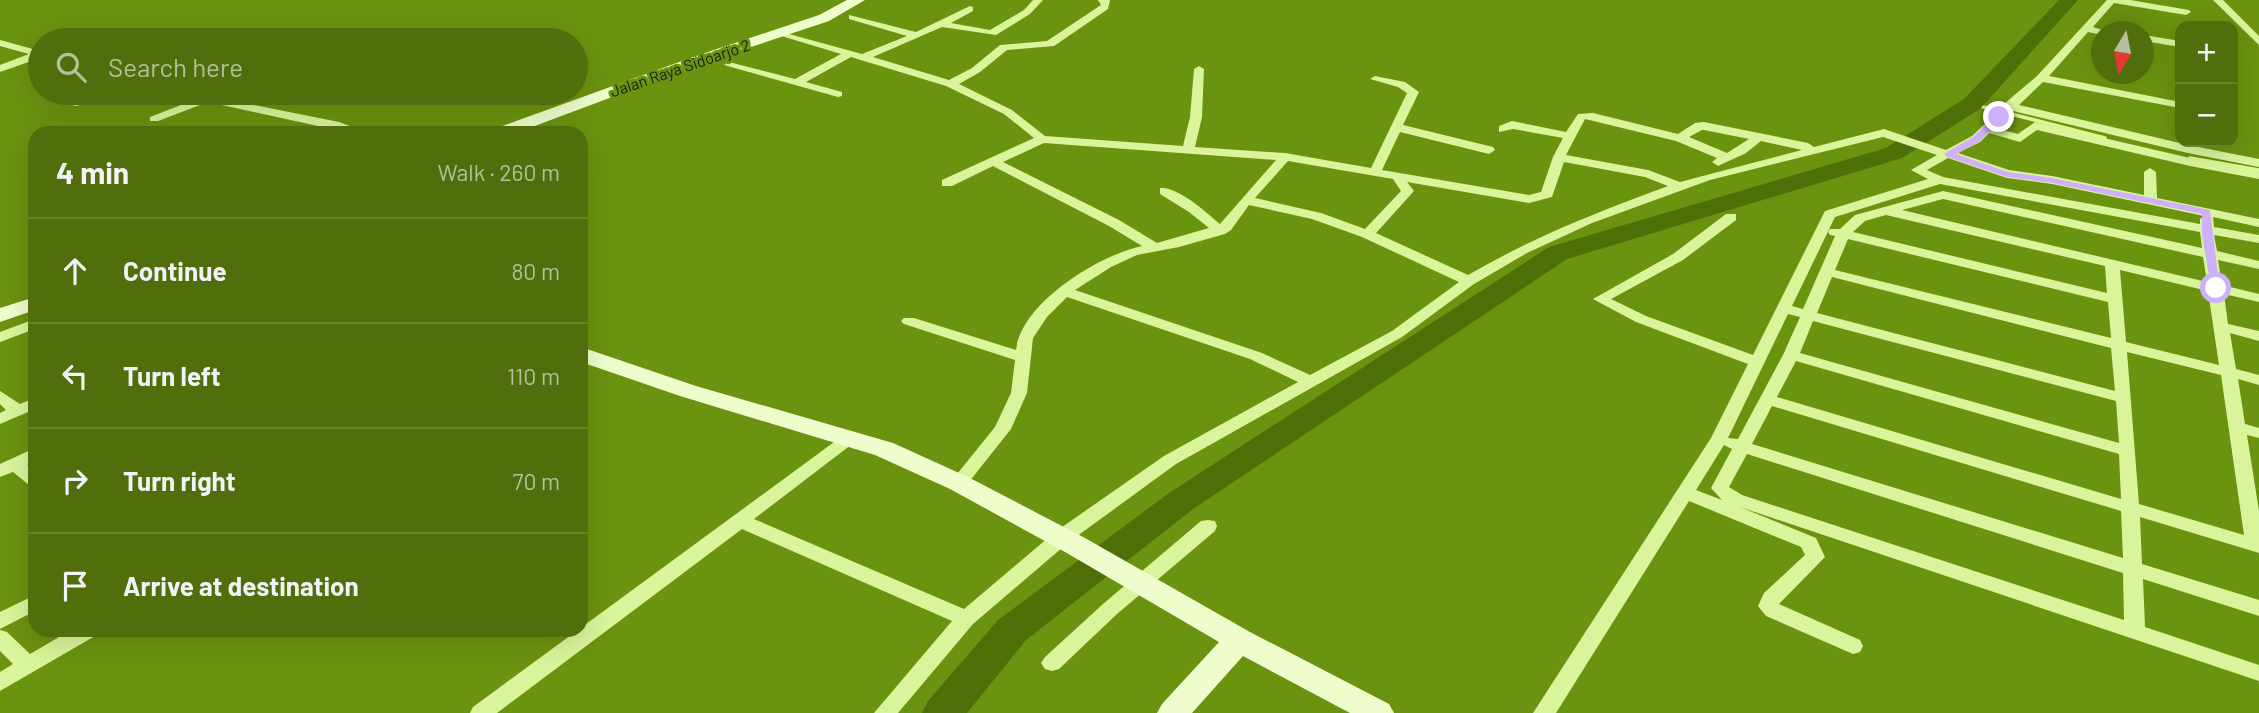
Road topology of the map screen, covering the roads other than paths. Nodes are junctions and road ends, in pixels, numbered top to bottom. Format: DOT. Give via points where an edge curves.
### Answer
graph roads {
  1 [pos="858,0"];
  2 [pos="1038,0"];
  3 [pos="1103,0"];
  4 [pos="2112,0"];
  5 [pos="2218,0"];
  6 [pos="2136,2"];
  7 [pos="970,9"];
  8 [pos="2186,12"];
  9 [pos="853,17"];
  10 [pos="940,24"];
  11 [pos="2084,29"];
  12 [pos="2091,30"];
  13 [pos="787,35"];
  14 [pos="917,36"];
  15 [pos="2154,40"];
  16 [pos="2259,42"];
  17 [pos="0,43"];
  18 [pos="2175,43"];
  19 [pos="28,51"];
  20 [pos="854,57"];
  21 [pos="28,58"];
  22 [pos="729,65"];
  23 [pos="0,69"];
  24 [pos="1199,69"];
  25 [pos="2041,78"];
  26 [pos="1376,79"];
  27 [pos="796,83"];
  28 [pos="950,83"];
  29 [pos="838,93"];
  30 [pos="588,101"];
  31 [pos="2175,104"];
  32 [pos="195,105"];
  33 [pos="229,105"];
  34 [pos="576,105"];
  35 [pos="2005,110"];
  36 [pos="154,119"];
  37 [pos="334,126"];
  38 [pos="519,126"];
  39 [pos="1395,127"];
  40 [pos="1503,129"];
  41 [pos="1987,129"];
  42 [pos="1569,136"];
  43 [pos="1680,138"];
  44 [pos="1758,138"];
  45 [pos="1042,139"];
  46 [pos="1814,148"];
  47 [pos="1188,149"];
  48 [pos="1489,150"];
  49 [pos="1948,155"];
  50 [pos="1559,156"];
  51 [pos="1285,157"];
  52 [pos="1726,157"];
  53 [pos="994,162"];
  54 [pos="2259,163"];
  55 [pos="1375,172"];
  56 [pos="2150,172"];
  57 [pos="2259,175"];
  58 [pos="1400,177"];
  59 [pos="1706,177"];
  60 [pos="947,184"];
  61 [pos="1679,187"];
  62 [pos="1942,188"];
  63 [pos="1165,191"];
  64 [pos="1246,200"];
  65 [pos="2151,201"];
  66 [pos="1884,210"];
  67 [pos="1731,217"];
  68 [pos="2208,220"];
  69 [pos="2259,223"];
  70 [pos="1223,229"];
  71 [pos="1824,229"];
  72 [pos="1367,234"];
  73 [pos="1843,234"];
  74 [pos="2259,239"];
  75 [pos="1153,247"];
  76 [pos="2211,255"];
  77 [pos="2112,263"];
  78 [pos="2259,265"];
  79 [pos="1827,272"];
  80 [pos="1469,281"];
  81 [pos="2216,288"];
  82 [pos="1064,291"];
  83 [pos="2259,298"];
  84 [pos="2115,299"];
  85 [pos="28,305"];
  86 [pos="1785,309"];
  87 [pos="1810,314"];
  88 [pos="0,315"];
  89 [pos="909,321"];
  90 [pos="2222,327"];
  91 [pos="28,329"];
  92 [pos="2259,336"];
  93 [pos="0,337"];
  94 [pos="2117,343"];
  95 [pos="1791,355"];
  96 [pos="588,356"];
  97 [pos="1021,357"];
  98 [pos="1757,362"];
  99 [pos="2229,372"];
  100 [pos="2259,380"];
  101 [pos="1309,381"];
  102 [pos="0,396"];
  103 [pos="2122,398"];
  104 [pos="1768,400"];
  105 [pos="28,406"];
  106 [pos="18,411"];
  107 [pos="0,419"];
  108 [pos="2235,427"];
  109 [pos="2259,433"];
  110 [pos="851,438"];
  111 [pos="1720,438"];
  112 [pos="1742,446"];
  113 [pos="2128,451"];
  114 [pos="28,458"];
  115 [pos="7,468"];
  116 [pos="28,478"];
  117 [pos="959,483"];
  118 [pos="2252,487"];
  119 [pos="1684,492"];
  120 [pos="2131,509"];
  121 [pos="739,520"];
  122 [pos="1208,527"];
  123 [pos="1068,541"];
  124 [pos="2257,545"];
  125 [pos="2132,568"];
  126 [pos="1138,582"];
  127 [pos="28,606"];
  128 [pos="2259,608"];
  129 [pos="966,620"];
  130 [pos="0,621"];
  131 [pos="2135,632"];
  132 [pos="588,633"];
  133 [pos="76,637"];
  134 [pos="583,637"];
  135 [pos="0,638"];
  136 [pos="1239,640"];
  137 [pos="1853,646"];
  138 [pos="1052,663"];
  139 [pos="28,666"];
  140 [pos="2259,673"];
  141 [pos="0,682"];
  142 [pos="481,713"];
  143 [pos="885,713"];
  144 [pos="1173,713"];
  145 [pos="1378,713"];
  146 [pos="1544,713"];
  1 -- 13 [label="street, Jalan Raya Sidoarjo 2"];
  2 -- 10 [label="street" via="992,33"];
  3 -- 28 [label="street" via="1105,7 1050,44 1004,47 976,70"];
  4 -- 6 [label="street"];
  4 -- 11 [label="street"];
  5 -- 16 [label="street"];
  6 -- 8 [label="street"];
  7 -- 10 [label="street"];
  9 -- 14 [label="street"];
  10 -- 14 [label="street"];
  11 -- 12 [label="street"];
  11 -- 25 [label="street"];
  13 -- 20 [label="street"];
  13 -- 30 [label="street, Jalan Raya Sidoarjo 2" via="698,60"];
  14 -- 20 [label="street"];
  15 -- 18 [label="street"];
  17 -- 19 [label="street"];
  20 -- 27 [label="street"];
  20 -- 28 [label="street"];
  21 -- 23 [label="street"];
  22 -- 27 [label="street"];
  24 -- 47 [label="street" via="1196,117"];
  25 -- 31 [label="street"];
  25 -- 35 [label="street"];
  26 -- 39 [label="street" via="1401,84 1413,92"];
  27 -- 29 [label="street"];
  28 -- 45 [label="street" via="1008,113"];
  32 -- 36 [label="street"];
  33 -- 37 [label="street"];
  34 -- 38 [label="street, Jalan Raya Sidoarjo 2"];
  35 -- 41 [label="street"];
  35 -- 54 [label="street"];
  39 -- 48 [label="street"];
  39 -- 55 [label="street"];
  40 -- 42 [label="street" via="1512,125"];
  41 -- 49 [label="street"];
  41 -- 57 [label="street" via="2020,138 2035,126"];
  42 -- 43 [label="street" via="1579,118 1589,116"];
  42 -- 50 [label="street"];
  43 -- 44 [label="street" via="1701,125"];
  43 -- 52 [label="street"];
  44 -- 46 [label="street"];
  44 -- 52 [label="street"];
  45 -- 47 [label="street"];
  45 -- 53 [label="street"];
  46 -- 49 [label="street" via="1881,133"];
  46 -- 59 [label="street"];
  47 -- 51 [label="street"];
  49 -- 62 [label="street" via="1917,170"];
  49 -- 65 [label="street" via="2007,174"];
  50 -- 58 [label="street" via="1548,194 1528,199"];
  50 -- 61 [label="street" via="1648,174"];
  51 -- 55 [label="street"];
  51 -- 64 [label="street"];
  52 -- 59 [label="street" via="1708,168"];
  53 -- 60 [label="street"];
  53 -- 75 [label="street"];
  55 -- 58 [label="street"];
  56 -- 65 [label="street"];
  58 -- 72 [label="street" via="1408,191"];
  59 -- 61 [label="street"];
  61 -- 80 [label="street" via="1587,220 1521,250"];
  62 -- 66 [label="street"];
  62 -- 68 [label="street"];
  62 -- 71 [label="street" via="1921,186 1836,211"];
  62 -- 76 [label="street"];
  63 -- 70 [label="street"];
  64 -- 70 [label="street"];
  64 -- 72 [label="street" via="1316,216"];
  65 -- 68 [label="street"];
  66 -- 73 [label="street" via="1856,220"];
  66 -- 77 [label="street"];
  67 -- 98 [label="street" via="1678,257 1600,299"];
  68 -- 69 [label="street"];
  68 -- 74 [label="street"];
  68 -- 76 [label="street"];
  70 -- 75 [label="street"];
  71 -- 73 [label="street"];
  71 -- 86 [label="street"];
  72 -- 80 [label="street"];
  73 -- 79 [label="street"];
  73 -- 84 [label="street"];
  75 -- 82 [label="street" via="1106,264"];
  76 -- 78 [label="street"];
  76 -- 81 [label="street"];
  77 -- 81 [label="street"];
  77 -- 84 [label="street"];
  79 -- 87 [label="street"];
  79 -- 94 [label="street"];
  80 -- 101 [label="street" via="1397,334"];
  81 -- 83 [label="street"];
  81 -- 90 [label="street"];
  82 -- 97 [label="street" via="1025,338"];
  82 -- 101 [label="street" via="1256,356"];
  84 -- 94 [label="street"];
  85 -- 88 [label="street"];
  86 -- 87 [label="street"];
  86 -- 98 [label="street"];
  87 -- 95 [label="street"];
  87 -- 103 [label="street"];
  89 -- 97 [label="street"];
  90 -- 92 [label="street"];
  90 -- 99 [label="street"];
  91 -- 93 [label="street"];
  94 -- 99 [label="street"];
  94 -- 103 [label="street"];
  95 -- 104 [label="street"];
  95 -- 113 [label="street"];
  96 -- 110 [label="street"];
  97 -- 117 [label="street" via="1019,393 1003,429"];
  98 -- 111 [label="street"];
  99 -- 100 [label="street"];
  99 -- 108 [label="street"];
  101 -- 123 [label="street" via="1170,460"];
  102 -- 106 [label="street"];
  103 -- 113 [label="street"];
  104 -- 112 [label="street"];
  104 -- 120 [label="street"];
  105 -- 106 [label="street"];
  106 -- 107 [label="street"];
  108 -- 109 [label="street"];
  108 -- 118 [label="street"];
  110 -- 117 [label="street"];
  110 -- 121 [label="street"];
  111 -- 112 [label="street"];
  111 -- 119 [label="street"];
  112 -- 125 [label="street"];
  112 -- 131 [label="street" via="1720,488 1725,494"];
  113 -- 120 [label="street"];
  114 -- 115 [label="street"];
  115 -- 116 [label="street"];
  117 -- 123 [label="street"];
  118 -- 124 [label="street"];
  119 -- 137 [label="street" via="1809,543 1815,557 1771,597 1768,606"];
  119 -- 146 [label="street"];
  120 -- 124 [label="street"];
  120 -- 125 [label="street"];
  121 -- 129 [label="street"];
  121 -- 132 [label="street"];
  122 -- 126 [label="street"];
  123 -- 126 [label="street"];
  123 -- 129 [label="street"];
  125 -- 128 [label="street"];
  125 -- 131 [label="street"];
  126 -- 136 [label="street"];
  126 -- 138 [label="street"];
  127 -- 130 [label="street"];
  129 -- 143 [label="street"];
  131 -- 140 [label="street"];
  133 -- 139 [label="street"];
  134 -- 142 [label="street"];
  135 -- 139 [label="street"];
  136 -- 144 [label="street"];
  136 -- 145 [label="street"];
  139 -- 141 [label="street"];
}
